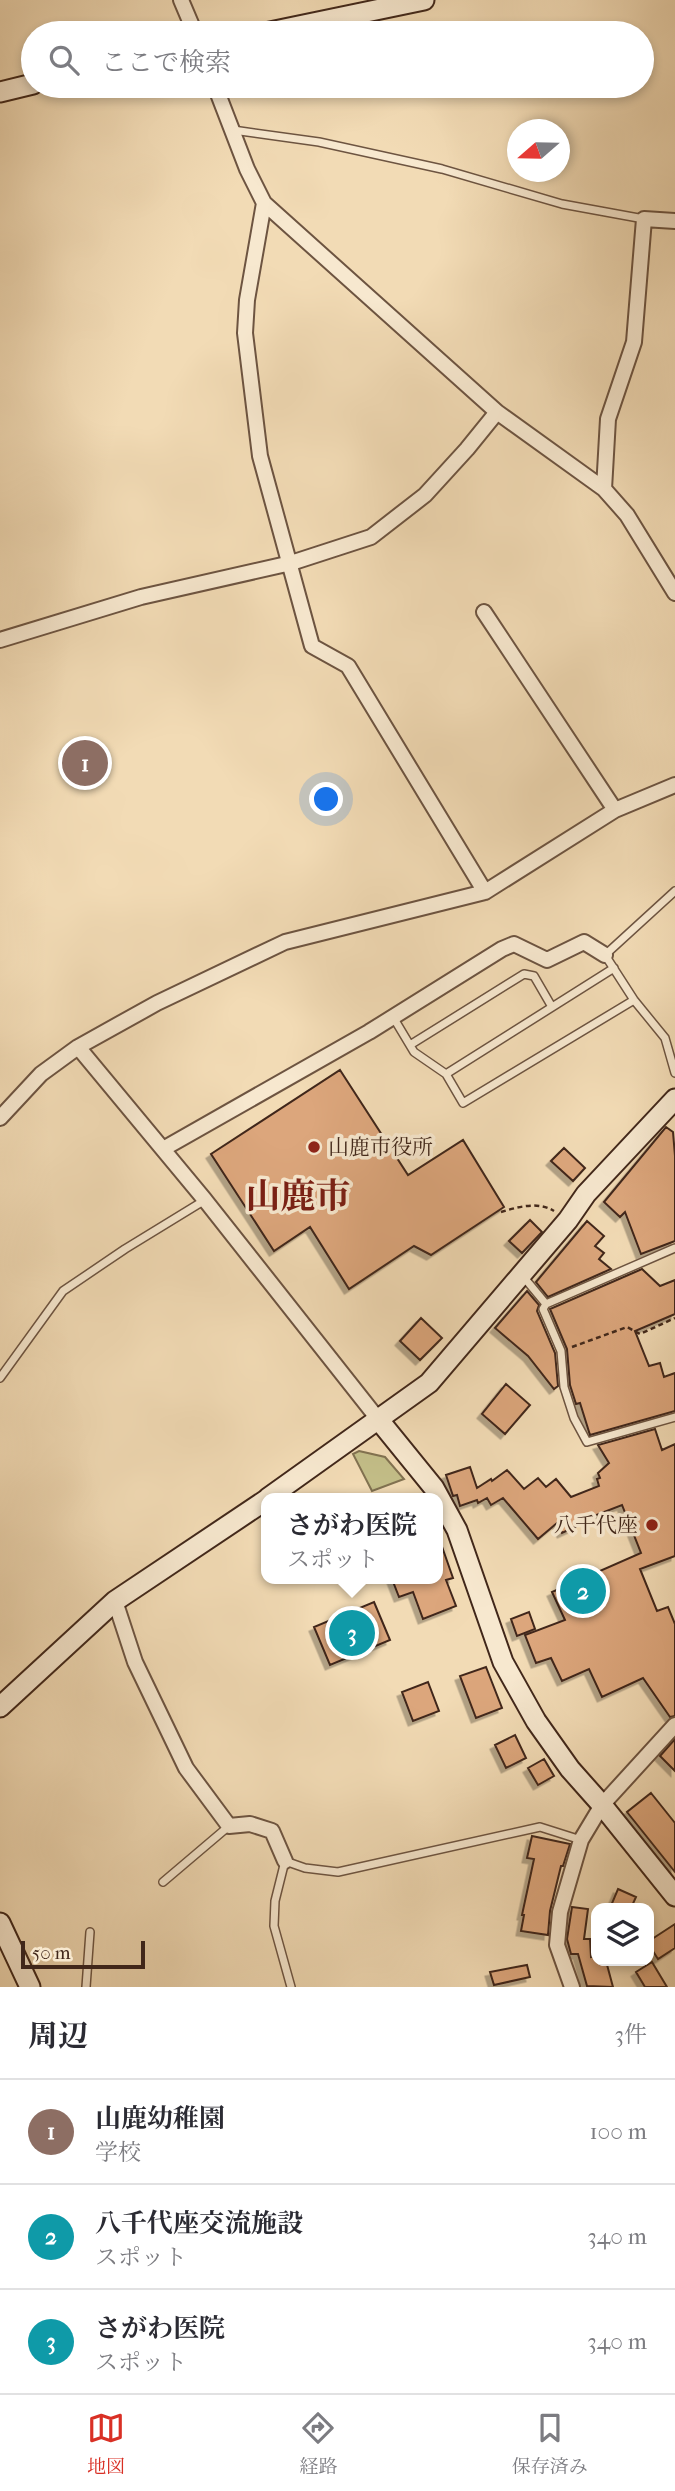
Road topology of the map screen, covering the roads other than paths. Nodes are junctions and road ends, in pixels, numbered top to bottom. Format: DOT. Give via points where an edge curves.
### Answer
graph roads {
  1 [pos="181,0"];
  2 [pos="424,0"];
  3 [pos="190,21"];
  4 [pos="323,21"];
  5 [pos="21,88"];
  6 [pos="0,92"];
  7 [pos="220,98"];
  8 [pos="232,130"];
  9 [pos="264,203"];
  10 [pos="644,219"];
  11 [pos="675,220"];
  12 [pos="497,412"];
  13 [pos="604,489"];
  14 [pos="291,563"];
  15 [pos="675,593"];
  16 [pos="484,612"];
  17 [pos="0,640"];
  18 [pos="675,785"];
  19 [pos="615,810"];
  20 [pos="675,891"];
  21 [pos="485,892"];
  22 [pos="605,955"];
  23 [pos="614,968"];
  24 [pos="635,1000"];
  25 [pos="552,1007"];
  26 [pos="393,1017"];
  27 [pos="410,1045"];
  28 [pos="78,1047"];
  29 [pos="675,1073"];
  30 [pos="446,1074"];
  31 [pos="674,1103"];
  32 [pos="0,1118"];
  33 [pos="163,1149"];
  34 [pos="205,1200"];
  35 [pos="675,1248"];
  36 [pos="522,1274"];
  37 [pos="546,1304"];
  38 [pos="0,1378"];
  39 [pos="675,1417"];
  40 [pos="378,1419"];
  41 [pos="275,1493"];
  42 [pos="437,1493"];
  43 [pos="261,1503"];
  44 [pos="443,1504"];
  45 [pos="115,1601"];
  46 [pos="0,1707"];
  47 [pos="675,1725"];
  48 [pos="602,1805"];
  49 [pos="229,1826"];
  50 [pos="581,1840"];
  51 [pos="285,1860"];
  52 [pos="163,1882"];
  53 [pos="675,1896"];
  54 [pos="0,1923"];
  55 [pos="90,1932"];
  56 [pos="30,1987"];
  57 [pos="86,1987"];
  58 [pos="291,1987"];
  59 [pos="572,1987"];
  1 -- 3 [label="street"];
  2 -- 4 [label="street"];
  5 -- 6 [label="street"];
  7 -- 8 [label="street"];
  8 -- 9 [label="street"];
  8 -- 10 [label="lane" via="319,142 442,169 562,204"];
  9 -- 12 [label="street"];
  9 -- 14 [label="street" via="245,334 260,456"];
  10 -- 11 [label="street"];
  10 -- 13 [label="street" via="634,342 608,419"];
  12 -- 13 [label="street"];
  12 -- 14 [label="street" via="425,495 371,537"];
  13 -- 15 [label="street" via="627,515"];
  14 -- 17 [label="street" via="141,597"];
  14 -- 21 [label="street" via="313,646 348,666"];
  16 -- 19 [label="street"];
  18 -- 19 [label="street"];
  19 -- 21 [label="street"];
  20 -- 22 [label="lane"];
  21 -- 28 [label="street" via="285,942 157,1003"];
  22 -- 23 [label="lane"];
  22 -- 26 [label="street" via="584,942 547,960 514,944"];
  23 -- 24 [label="lane"];
  23 -- 25 [label="lane"];
  24 -- 29 [label="lane" via="665,1038"];
  24 -- 30 [label="lane" via="463,1103"];
  25 -- 27 [label="lane" via="534,976 524,974"];
  25 -- 30 [label="lane"];
  26 -- 27 [label="lane"];
  26 -- 33 [label="street"];
  27 -- 30 [label="lane"];
  28 -- 32 [label="street" via="41,1073"];
  28 -- 33 [label="street"];
  31 -- 36 [label="street" via="586,1194"];
  33 -- 34 [label="street"];
  34 -- 38 [label="lane" via="63,1291"];
  34 -- 40 [label="street"];
  35 -- 37 [label="lane"];
  36 -- 37 [label="lane"];
  36 -- 40 [label="street" via="429,1383"];
  37 -- 39 [label="lane" via="543,1308 561,1351 574,1418 587,1442"];
  40 -- 41 [label="street"];
  40 -- 42 [label="street"];
  43 -- 45 [label="street"];
  44 -- 48 [label="street" via="457,1530 503,1662 536,1721"];
  45 -- 46 [label="street"];
  45 -- 49 [label="street" via="135,1662 186,1768"];
  47 -- 48 [label="street"];
  48 -- 50 [label="street"];
  48 -- 53 [label="street"];
  49 -- 51 [label="street" via="250,1824 272,1831"];
  49 -- 52 [label="lane"];
  50 -- 51 [label="lane" via="540,1827 338,1872"];
  50 -- 59 [label="street" via="560,1912 557,1945"];
  51 -- 58 [label="lane" via="274,1926"];
  54 -- 56 [label="street"];
  55 -- 57 [label="lane"];
}
